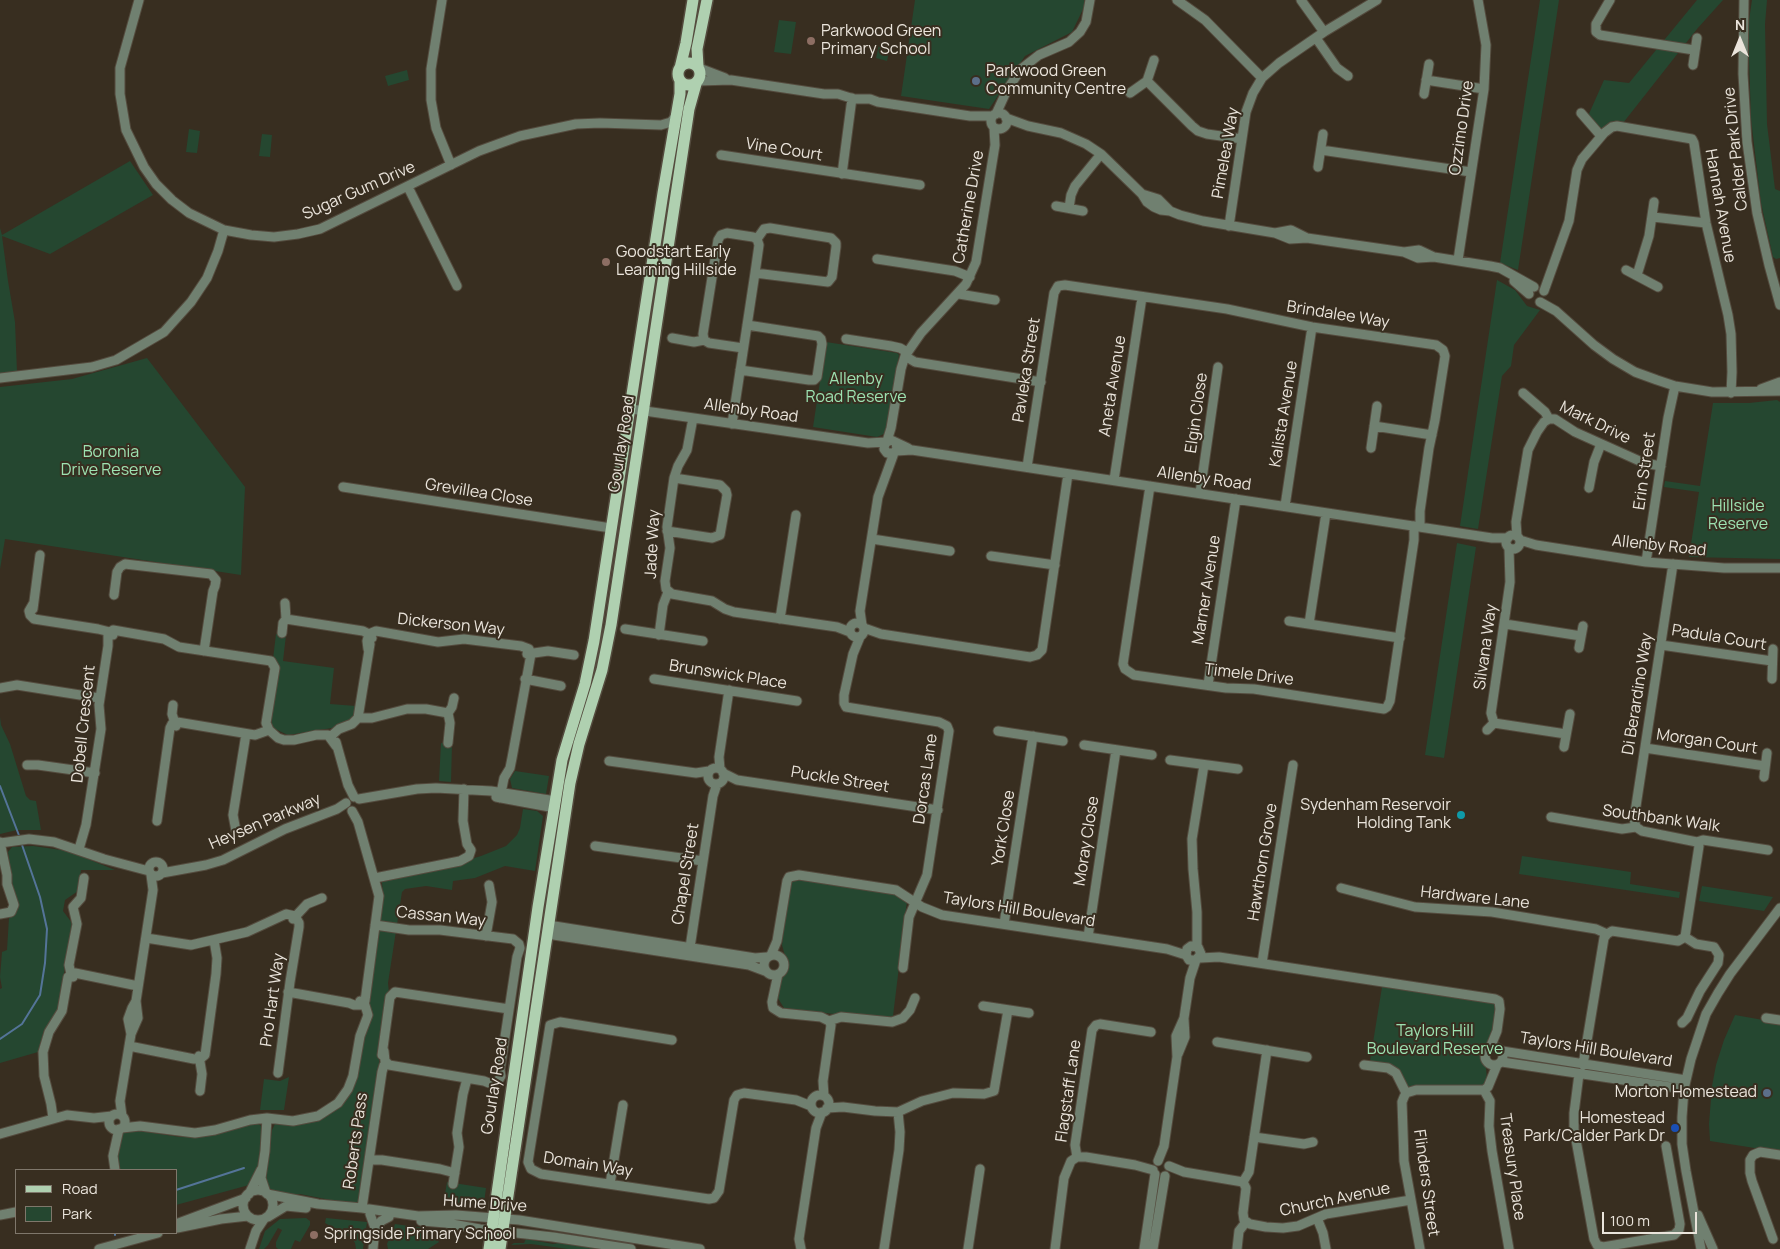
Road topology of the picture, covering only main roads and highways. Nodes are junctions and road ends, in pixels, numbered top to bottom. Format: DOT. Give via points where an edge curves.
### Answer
graph roads {
  1 [pos="693,0"];
  2 [pos="707,0"];
  3 [pos="680,68"];
  4 [pos="698,68"];
  5 [pos="680,81"];
  6 [pos="697,82"];
  7 [pos="611,528"];
  8 [pos="626,530"];
  9 [pos="555,804"];
  10 [pos="568,807"];
  11 [pos="535,928"];
  12 [pos="547,930"];
  13 [pos="497,1230"];
  14 [pos="488,1249"];
  15 [pos="500,1249"];
  1 -- 3 [label="main road"];
  2 -- 4 [label="main road" via="697,49"];
  3 -- 4 [label="main road" via="688,63"];
  3 -- 5 [label="main road"];
  4 -- 6 [label="main road" via="701,75"];
  5 -- 6 [label="main road" via="686,85"];
  5 -- 7 [label="main road, Gourlay Road"];
  6 -- 8 [label="main road, Gourlay Road" via="689,109"];
  7 -- 8 [label="main road"];
  7 -- 9 [label="main road, Gourlay Road" via="590,664 567,739"];
  8 -- 10 [label="main road, Gourlay Road" via="607,648 577,751"];
  9 -- 10 [label="main road, Heysen Parkway"];
  9 -- 11 [label="main road, Gourlay Road"];
  10 -- 12 [label="main road, Gourlay Road"];
  11 -- 12 [label="main road"];
  11 -- 13 [label="main road, Gourlay Road" via="492,1218"];
  12 -- 13 [label="main road, Gourlay Road" via="504,1218"];
  13 -- 14 [label="main road, Gourlay Road"];
  13 -- 15 [label="main road, Gourlay Road"];
}
